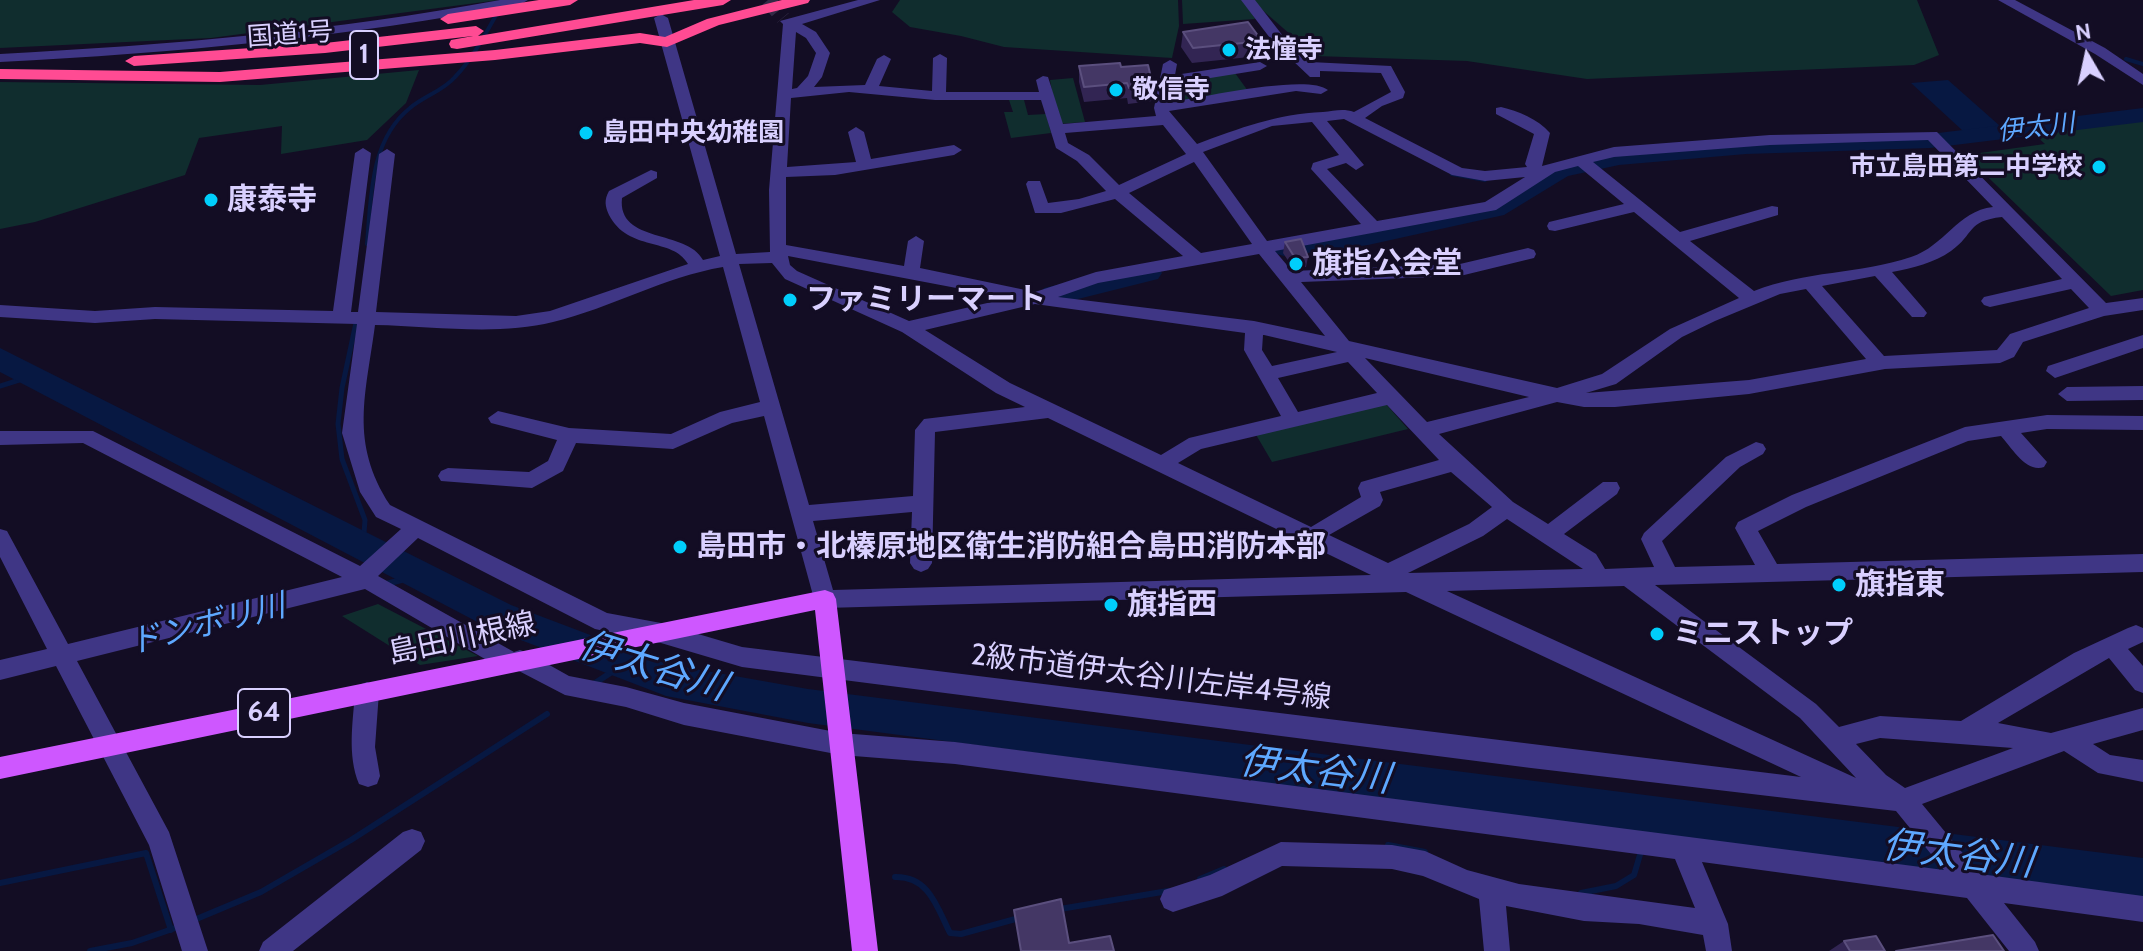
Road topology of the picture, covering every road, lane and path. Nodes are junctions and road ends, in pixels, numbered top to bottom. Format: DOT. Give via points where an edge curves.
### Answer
graph roads {
  1 [pos="521,0"];
  2 [pos="570,0"];
  3 [pos="670,0"];
  4 [pos="723,0"];
  5 [pos="802,0"];
  6 [pos="873,0"];
  7 [pos="1248,0"];
  8 [pos="2005,0"];
  9 [pos="661,18"];
  10 [pos="787,21"];
  11 [pos="667,42"];
  12 [pos="0,58"];
  13 [pos="940,58"];
  14 [pos="884,59"];
  15 [pos="28,65"];
  16 [pos="1260,66"];
  17 [pos="1309,66"];
  18 [pos="0,70"];
  19 [pos="1043,80"];
  20 [pos="2143,81"];
  21 [pos="871,89"];
  22 [pos="1321,90"];
  23 [pos="794,93"];
  24 [pos="939,96"];
  25 [pos="1049,96"];
  26 [pos="1501,111"];
  27 [pos="1164,114"];
  28 [pos="1315,116"];
  29 [pos="1350,116"];
  30 [pos="1057,129"];
  31 [pos="856,132"];
  32 [pos="954,150"];
  33 [pos="363,153"];
  34 [pos="1193,153"];
  35 [pos="387,154"];
  36 [pos="1580,160"];
  37 [pos="865,165"];
  38 [pos="1542,171"];
  39 [pos="779,172"];
  40 [pos="651,175"];
  41 [pos="1034,184"];
  42 [pos="1117,192"];
  43 [pos="1637,206"];
  44 [pos="1772,211"];
  45 [pos="2007,211"];
  46 [pos="1555,226"];
  47 [pos="1375,229"];
  48 [pos="1677,239"];
  49 [pos="916,241"];
  50 [pos="1262,246"];
  51 [pos="778,253"];
  52 [pos="1528,254"];
  53 [pos="729,258"];
  54 [pos="1196,258"];
  55 [pos="697,265"];
  56 [pos="1880,270"];
  57 [pos="911,273"];
  58 [pos="1286,277"];
  59 [pos="1809,282"];
  60 [pos="2076,282"];
  61 [pos="1035,298"];
  62 [pos="1752,299"];
  63 [pos="1990,301"];
  64 [pos="2143,304"];
  65 [pos="2102,310"];
  66 [pos="0,311"];
  67 [pos="1918,313"];
  68 [pos="341,318"];
  69 [pos="366,319"];
  70 [pos="1254,327"];
  71 [pos="908,328"];
  72 [pos="2143,341"];
  73 [pos="1347,351"];
  74 [pos="1880,363"];
  75 [pos="2055,371"];
  76 [pos="1267,374"];
  77 [pos="2143,393"];
  78 [pos="1555,396"];
  79 [pos="1391,397"];
  80 [pos="771,407"];
  81 [pos="1050,411"];
  82 [pos="498,418"];
  83 [pos="1293,420"];
  84 [pos="2133,422"];
  85 [pos="2005,428"];
  86 [pos="1422,431"];
  87 [pos="569,435"];
  88 [pos="0,438"];
  89 [pos="1756,449"];
  90 [pos="2037,462"];
  91 [pos="1454,463"];
  92 [pos="1163,465"];
  93 [pos="448,476"];
  94 [pos="1610,488"];
  95 [pos="923,503"];
  96 [pos="1506,508"];
  97 [pos="800,514"];
  98 [pos="416,528"];
  99 [pos="1549,534"];
  100 [pos="0,537"];
  101 [pos="1312,537"];
  102 [pos="921,563"];
  103 [pos="2143,563"];
  104 [pos="1388,573"];
  105 [pos="1771,573"];
  106 [pos="1668,575"];
  107 [pos="1626,576"];
  108 [pos="1598,577"];
  109 [pos="365,578"];
  110 [pos="1408,583"];
  111 [pos="825,599"];
  112 [pos="661,633"];
  113 [pos="2136,635"];
  114 [pos="2112,646"];
  115 [pos="63,655"];
  116 [pos="520,660"];
  117 [pos="0,670"];
  118 [pos="834,672"];
  119 [pos="2143,683"];
  120 [pos="367,692"];
  121 [pos="2143,719"];
  122 [pos="1963,732"];
  123 [pos="841,739"];
  124 [pos="1833,739"];
  125 [pos="2059,742"];
  126 [pos="108,745"];
  127 [pos="0,768"];
  128 [pos="2143,771"];
  129 [pos="368,776"];
  130 [pos="1867,796"];
  131 [pos="1906,804"];
  132 [pos="412,841"];
  133 [pos="1683,847"];
  134 [pos="1970,882"];
  135 [pos="1491,889"];
  136 [pos="1173,899"];
  137 [pos="2143,909"];
  138 [pos="1715,924"];
  139 [pos="189,930"];
  140 [pos="272,951"];
  141 [pos="865,951"];
  142 [pos="1497,951"];
  143 [pos="1719,951"];
  144 [pos="2026,951"];
  1 -- 12 [label="street" via="303,34"];
  2 -- 15 [label="highway" via="318,38"];
  3 -- 15 [label="highway, 国道1号 / 1" via="325,48"];
  4 -- 18 [label="highway, 国道1号 / 1" via="498,38 321,60"];
  5 -- 11 [label="highway" via="713,22"];
  6 -- 10 [label="street"];
  7 -- 17 [label="street" via="1278,39"];
  8 -- 20 [label="street" via="2100,51"];
  9 -- 11 [label="street"];
  10 -- 23 [label="street"];
  10 -- 23 [label="street" via="811,35 823,53 815,77"];
  11 -- 18 [label="highway" via="628,39 481,57 235,76"];
  11 -- 53 [label="street"];
  13 -- 24 [label="street"];
  14 -- 21 [label="street"];
  15 -- 18 [label="highway, 国道1号 / 1"];
  16 -- 27 [label="street" via="1168,72"];
  17 -- 22 [label="street"];
  17 -- 29 [label="street" via="1386,69 1396,98"];
  19 -- 25 [label="street"];
  21 -- 23 [label="street"];
  21 -- 24 [label="street"];
  22 -- 27 [label="street" via="1296,87"];
  22 -- 29 [label="street"];
  23 -- 39 [label="street"];
  24 -- 25 [label="street"];
  25 -- 30 [label="street"];
  26 -- 38 [label="street" via="1542,133 1533,164"];
  27 -- 30 [label="street"];
  27 -- 34 [label="street"];
  28 -- 29 [label="street"];
  28 -- 34 [label="street" via="1270,122"];
  28 -- 47 [label="street" via="1354,162 1319,169"];
  29 -- 38 [label="street" via="1458,172 1485,176"];
  30 -- 42 [label="street" via="1061,145 1083,158"];
  31 -- 37 [label="street"];
  32 -- 37 [label="street"];
  33 -- 68 [label="street"];
  34 -- 42 [label="street"];
  34 -- 50 [label="street"];
  35 -- 69 [label="street, 2級市道伊太谷川左岸4号線"];
  36 -- 38 [label="street"];
  36 -- 43 [label="street"];
  36 -- 45 [label="street" via="1638,149 1932,135"];
  37 -- 39 [label="street"];
  38 -- 47 [label="street" via="1490,206"];
  39 -- 51 [label="street"];
  40 -- 55 [label="street" via="615,195 612,202 621,227 688,250"];
  41 -- 42 [label="street" via="1041,209"];
  42 -- 54 [label="street"];
  43 -- 46 [label="street"];
  43 -- 48 [label="street"];
  44 -- 48 [label="street"];
  45 -- 56 [label="street" via="1971,219 1936,254"];
  45 -- 60 [label="street"];
  47 -- 50 [label="street"];
  48 -- 62 [label="street"];
  49 -- 57 [label="street"];
  50 -- 54 [label="street"];
  50 -- 58 [label="street"];
  51 -- 53 [label="street"];
  51 -- 57 [label="street"];
  51 -- 71 [label="street" via="781,266 791,275"];
  52 -- 58 [label="street" via="1460,270"];
  53 -- 55 [label="street"];
  53 -- 80 [label="street"];
  54 -- 61 [label="street" via="1096,278"];
  55 -- 69 [label="street" via="551,319"];
  56 -- 59 [label="street"];
  56 -- 67 [label="street"];
  57 -- 61 [label="street"];
  58 -- 73 [label="street"];
  59 -- 62 [label="street"];
  59 -- 74 [label="street"];
  60 -- 63 [label="street"];
  60 -- 65 [label="street"];
  61 -- 70 [label="street"];
  61 -- 71 [label="street"];
  62 -- 78 [label="street" via="1676,333 1609,379"];
  64 -- 65 [label="street"];
  65 -- 74 [label="street" via="2016,338 2000,356"];
  66 -- 68 [label="street" via="95,317 155,313"];
  68 -- 69 [label="street"];
  69 -- 98 [label="street, 2級市道伊太谷川左岸4号線" via="354,402 357,455 368,489 383,511"];
  70 -- 73 [label="street"];
  70 -- 76 [label="street" via="1253,350"];
  71 -- 81 [label="street"];
  72 -- 75 [label="street"];
  73 -- 76 [label="street"];
  73 -- 78 [label="street"];
  73 -- 79 [label="street"];
  74 -- 78 [label="street" via="1719,390 1615,400"];
  76 -- 83 [label="street"];
  77 -- 84 [label="street" via="2067,394"];
  78 -- 86 [label="street"];
  79 -- 83 [label="street"];
  79 -- 86 [label="street"];
  80 -- 87 [label="street" via="727,417 673,442"];
  80 -- 97 [label="street"];
  81 -- 92 [label="street"];
  81 -- 95 [label="street" via="931,424 925,430"];
  82 -- 87 [label="street"];
  83 -- 92 [label="street" via="1196,443"];
  84 -- 85 [label="street" via="2047,422"];
  85 -- 90 [label="street"];
  85 -- 105 [label="street" via="1965,434 1745,528"];
  86 -- 91 [label="street"];
  87 -- 93 [label="street" via="556,466 532,480"];
  88 -- 109 [label="street" via="86,436"];
  89 -- 106 [label="street" via="1733,462 1651,539"];
  91 -- 96 [label="street"];
  91 -- 101 [label="street" via="1368,488 1373,500"];
  92 -- 101 [label="street"];
  94 -- 99 [label="street"];
  95 -- 97 [label="street"];
  95 -- 102 [label="street"];
  96 -- 99 [label="street"];
  96 -- 104 [label="street" via="1476,530"];
  97 -- 111 [label="street"];
  98 -- 109 [label="street"];
  98 -- 112 [label="street, 2級市道伊太谷川左岸4号線" via="603,622"];
  99 -- 108 [label="street" via="1589,560"];
  100 -- 115 [label="street"];
  101 -- 104 [label="street"];
  103 -- 105 [label="street"];
  104 -- 110 [label="street"];
  105 -- 106 [label="street"];
  106 -- 107 [label="street"];
  107 -- 108 [label="street"];
  107 -- 124 [label="street" via="1808,711"];
  108 -- 110 [label="street"];
  109 -- 115 [label="street"];
  109 -- 116 [label="street"];
  110 -- 111 [label="street"];
  110 -- 130 [label="street"];
  111 -- 112 [label="main road, 島田川根線 / 64"];
  111 -- 118 [label="main road"];
  112 -- 116 [label="main road, 島田川根線 / 64"];
  112 -- 118 [label="street, 2級市道伊太谷川左岸4号線" via="742,657"];
  113 -- 114 [label="street"];
  114 -- 119 [label="street"];
  114 -- 122 [label="street"];
  115 -- 117 [label="street"];
  115 -- 126 [label="street"];
  116 -- 120 [label="main road, 島田川根線 / 64"];
  116 -- 123 [label="street" via="565,685 684,714"];
  118 -- 123 [label="main road"];
  118 -- 130 [label="street, 2級市道伊太谷川左岸4号線"];
  120 -- 126 [label="main road, 島田川根線 / 64"];
  120 -- 129 [label="street" via="363,747"];
  121 -- 125 [label="street"];
  122 -- 124 [label="street" via="1880,727"];
  122 -- 125 [label="street"];
  123 -- 133 [label="street"];
  123 -- 141 [label="main road"];
  124 -- 131 [label="street"];
  125 -- 128 [label="street" via="2106,765"];
  125 -- 131 [label="street"];
  126 -- 127 [label="main road, 島田川根線 / 64"];
  126 -- 139 [label="street" via="160,841"];
  130 -- 131 [label="street, 2級市道伊太谷川左岸4号線"];
  131 -- 134 [label="street"];
  132 -- 140 [label="street"];
  133 -- 134 [label="street"];
  133 -- 138 [label="street"];
  134 -- 137 [label="street"];
  134 -- 144 [label="street"];
  135 -- 136 [label="street" via="1392,857 1281,854 1213,887"];
  135 -- 138 [label="street" via="1584,908"];
  135 -- 142 [label="street"];
  138 -- 143 [label="street"];
}
